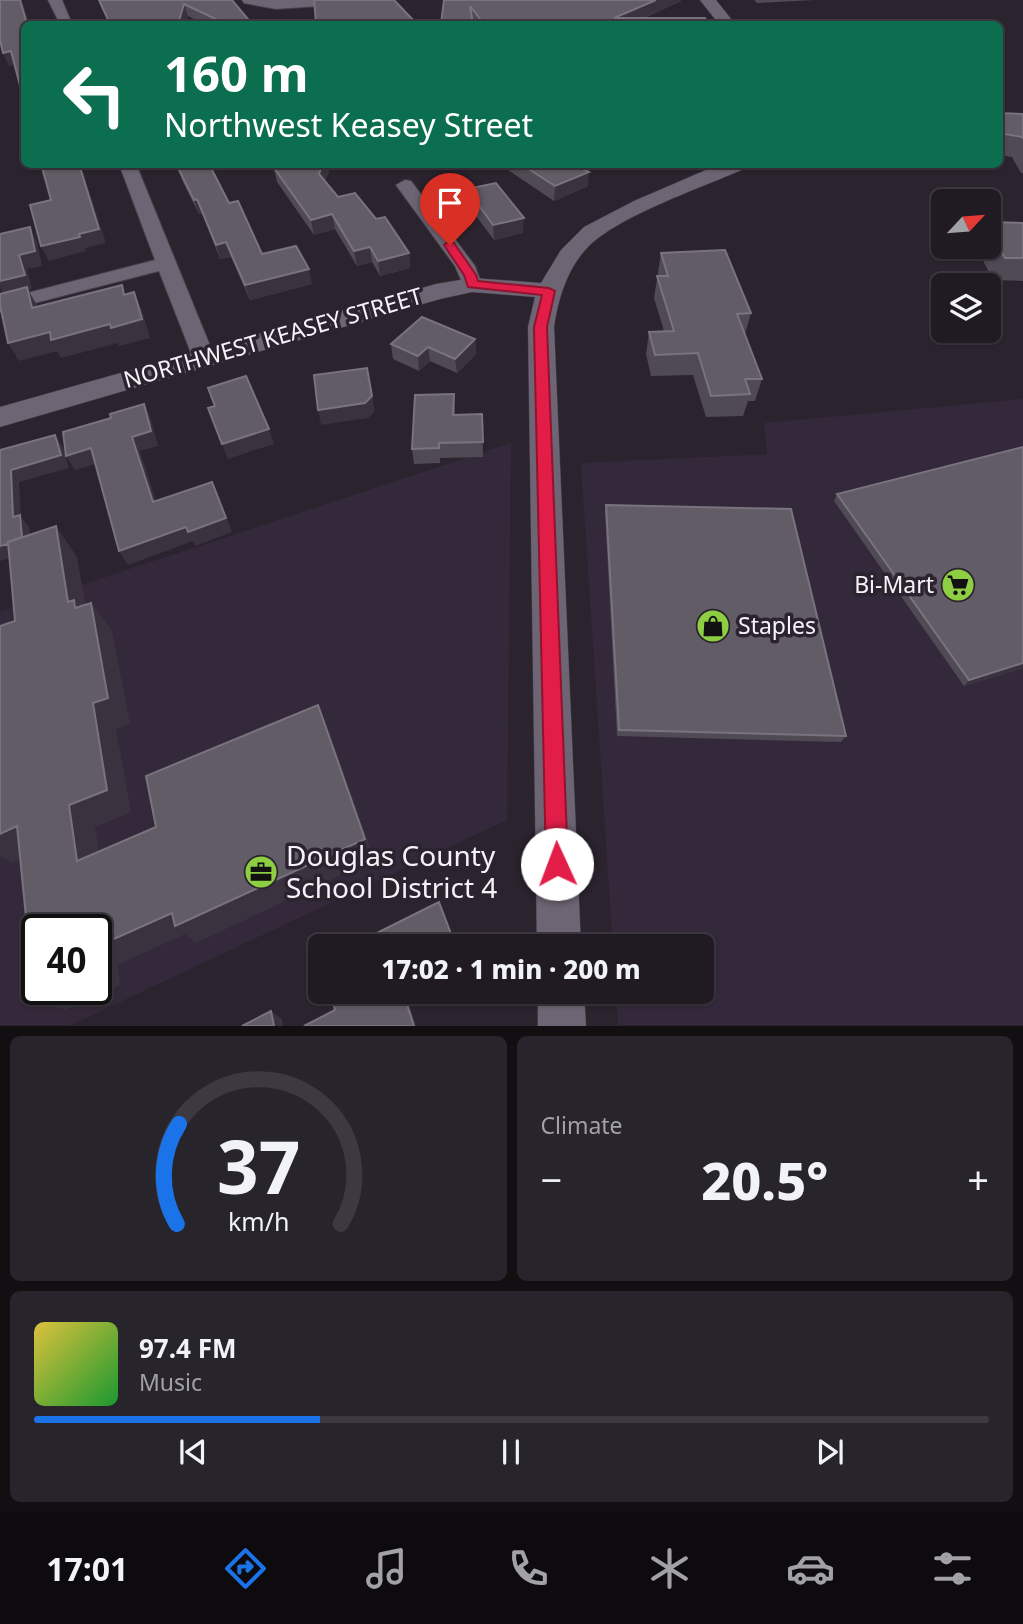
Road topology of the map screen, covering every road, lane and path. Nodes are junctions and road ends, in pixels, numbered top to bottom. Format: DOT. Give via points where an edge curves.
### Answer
graph roads {
  1 [pos="55,0"];
  2 [pos="249,0"];
  3 [pos="350,0"];
  4 [pos="708,0"];
  5 [pos="65,21"];
  6 [pos="725,21"];
  7 [pos="129,168"];
  8 [pos="729,168"];
  9 [pos="405,185"];
  10 [pos="165,263"];
  11 [pos="472,285"];
  12 [pos="549,291"];
  13 [pos="0,306"];
  14 [pos="204,358"];
  15 [pos="0,417"];
  16 [pos="559,934"];
  17 [pos="561,1004"];
  18 [pos="562,1026"];
  1 -- 5 [label="street"];
  2 -- 3 [label="street" via="276,5"];
  4 -- 6 [label="street"];
  7 -- 10 [label="street"];
  8 -- 12 [label="street" via="632,209 586,236"];
  9 -- 11 [label="street" via="465,266"];
  10 -- 13 [label="street"];
  10 -- 14 [label="street"];
  11 -- 12 [label="street, NORTHWEST KEASEY STREET"];
  11 -- 14 [label="street, NORTHWEST KEASEY STREET" via="399,301"];
  12 -- 16 [label="street" via="541,327"];
  14 -- 15 [label="street, NORTHWEST KEASEY STREET"];
  17 -- 18 [label="street"];
}
